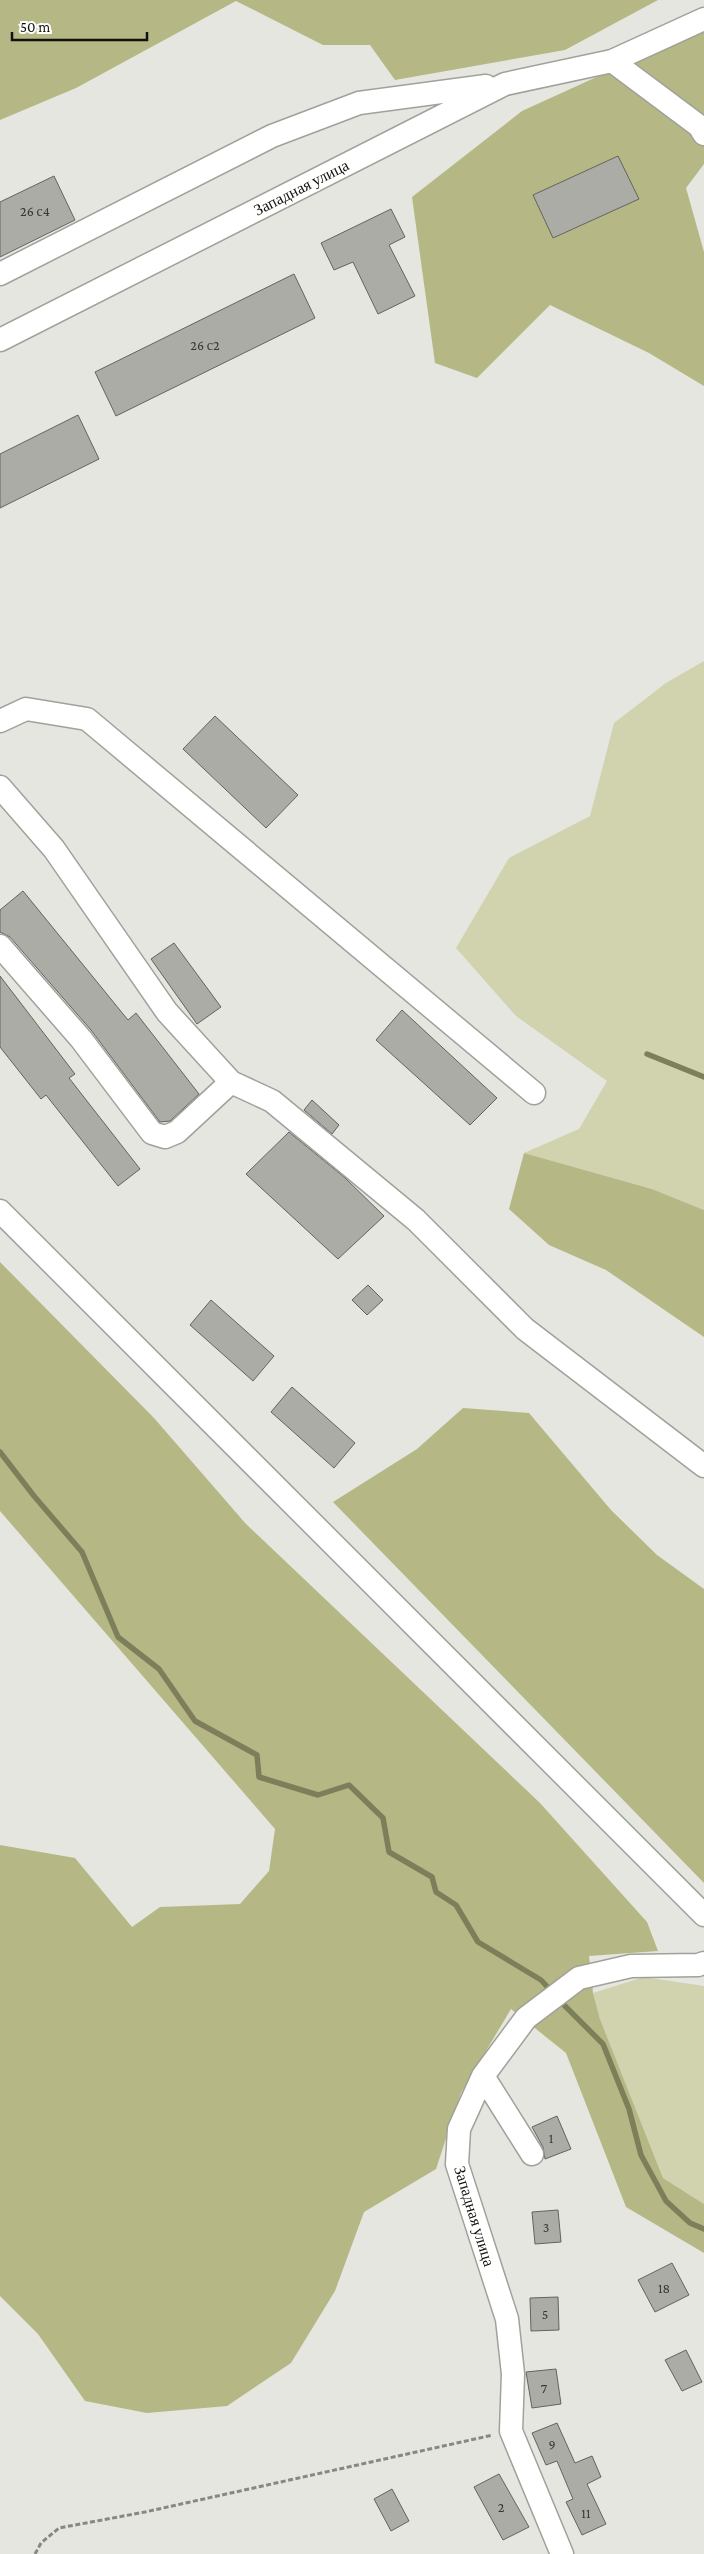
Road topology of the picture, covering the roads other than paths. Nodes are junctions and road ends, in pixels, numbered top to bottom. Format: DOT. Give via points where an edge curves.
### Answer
graph roads {
  1 [pos="704,20"];
  2 [pos="612,61"];
  3 [pos="505,84"];
  4 [pos="704,134"];
  5 [pos="0,274"];
  6 [pos="0,340"];
  7 [pos="0,722"];
  8 [pos="0,787"];
  9 [pos="0,946"];
  10 [pos="231,1082"];
  11 [pos="534,1093"];
  12 [pos="0,1211"];
  13 [pos="704,1466"];
  14 [pos="704,1915"];
  15 [pos="704,1963"];
  16 [pos="483,2076"];
  17 [pos="532,2154"];
  18 [pos="562,2554"];
  1 -- 2 [label="street, Западная улица"];
  2 -- 3 [label="street, Западная улица"];
  2 -- 4 [label="street" via="699,126"];
  3 -- 5 [label="street" via="359,104 280,132"];
  3 -- 6 [label="street, Западная улица"];
  7 -- 11 [label="street" via="26,710 87,719"];
  8 -- 10 [label="street" via="54,849 167,1012"];
  9 -- 10 [label="street" via="81,1039 152,1133 165,1137 177,1132"];
  10 -- 13 [label="street" via="272,1101 416,1220 525,1329"];
  12 -- 14 [label="street"];
  15 -- 16 [label="street, Западная улица" via="631,1966 579,1978 526,2018"];
  16 -- 17 [label="street"];
  16 -- 18 [label="street, Западная улица" via="459,2129 458,2164 507,2319 513,2374 511,2431"];
}
